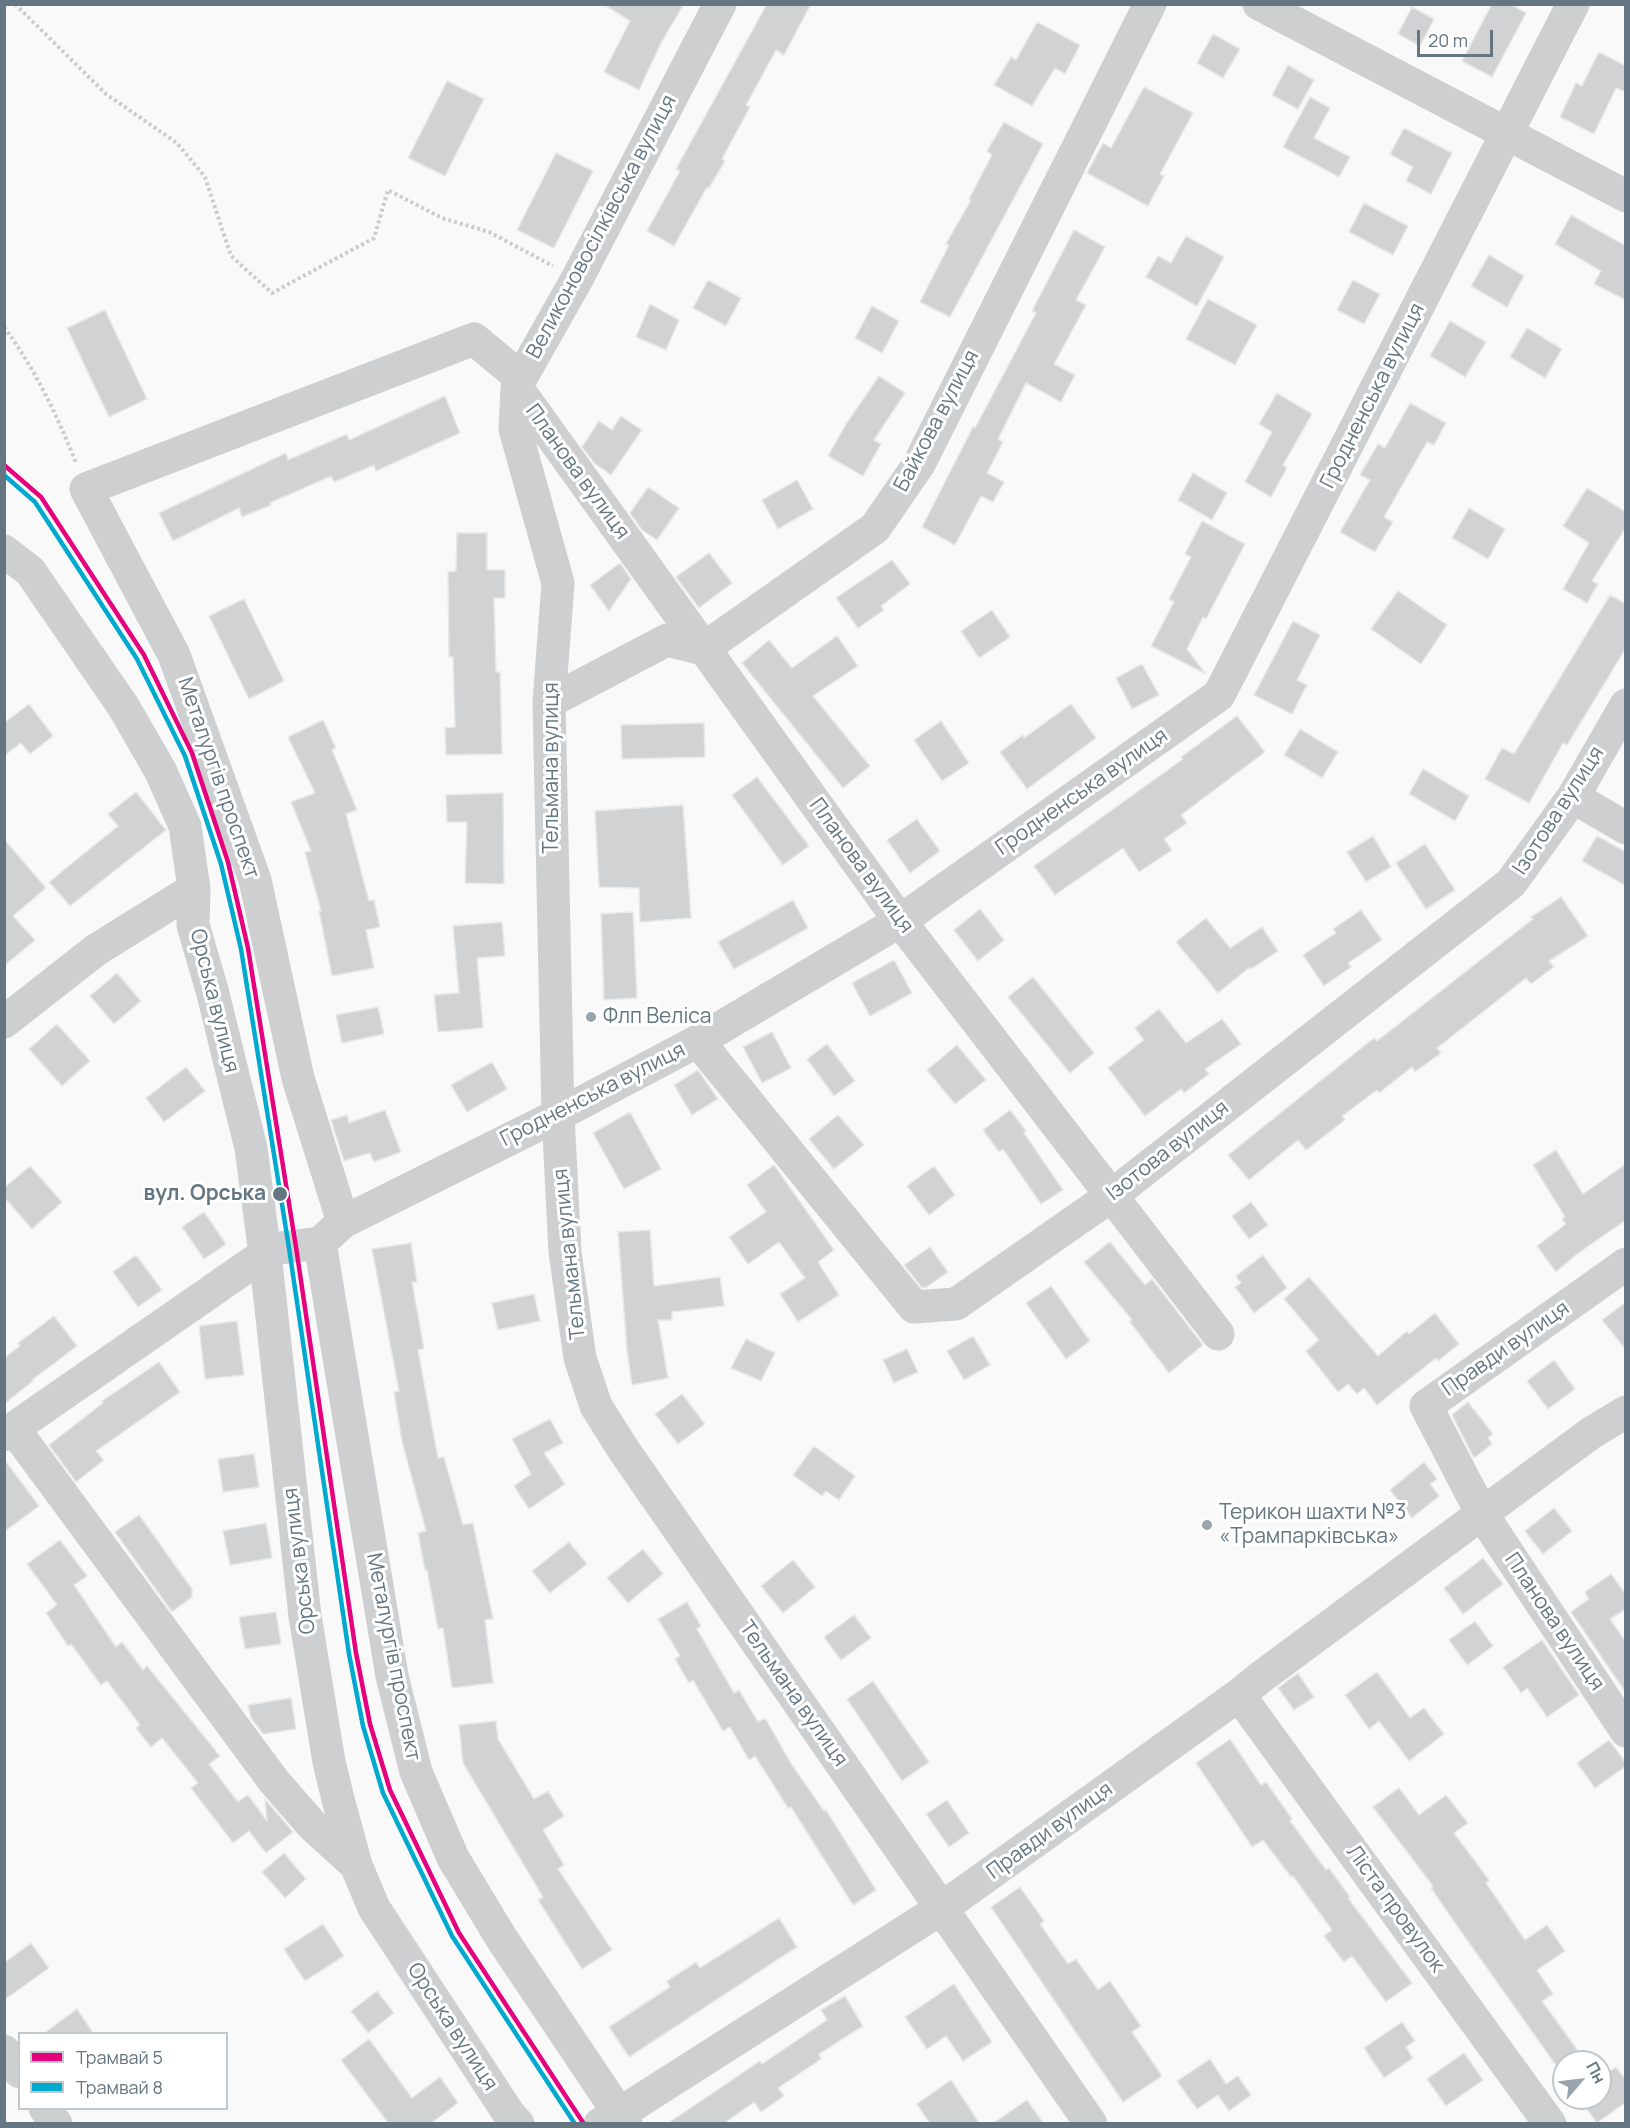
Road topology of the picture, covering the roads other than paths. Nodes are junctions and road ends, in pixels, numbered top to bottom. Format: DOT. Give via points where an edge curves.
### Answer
graph roads {
  1 [pos="720,4"];
  2 [pos="1150,4"];
  3 [pos="1259,4"];
  4 [pos="1573,4"];
  5 [pos="1507,135"];
  6 [pos="1626,196"];
  7 [pos="519,383"];
  8 [pos="86,489"];
  9 [pos="5,552"];
  10 [pos="703,649"];
  11 [pos="549,702"];
  12 [pos="1626,705"];
  13 [pos="1574,797"];
  14 [pos="1626,828"];
  15 [pos="194,890"];
  16 [pos="900,921"];
  17 [pos="4,1022"];
  18 [pos="698,1041"];
  19 [pos="558,1115"];
  20 [pos="1111,1196"];
  21 [pos="332,1233"];
  22 [pos="265,1254"];
  23 [pos="1626,1264"];
  24 [pos="1218,1334"];
  25 [pos="1626,1412"];
  26 [pos="9,1432"];
  27 [pos="1482,1514"];
  28 [pos="1239,1695"];
  29 [pos="1626,1731"];
  30 [pos="356,1865"];
  31 [pos="942,1908"];
  32 [pos="4,2051"];
  33 [pos="18,2069"];
  34 [pos="46,2110"];
  35 [pos="508,2120"];
  36 [pos="615,2120"];
  37 [pos="56,2124"];
  38 [pos="1091,2124"];
  39 [pos="1550,2124"];
  1 -- 7 [label="street, Великоновосілківська вулиця"];
  2 -- 10 [label="street, Байкова вулиця" via="919,464 875,528"];
  3 -- 5 [label="street"];
  4 -- 5 [label="street, Гродненська вулиця"];
  5 -- 6 [label="street"];
  5 -- 16 [label="street, Гродненська вулиця" via="1219,695"];
  7 -- 8 [label="street, Великоновосілківська вулиця" via="474,339"];
  7 -- 10 [label="street, Планова вулиця"];
  7 -- 11 [label="street, Тельмана вулиця" via="516,429 558,583"];
  8 -- 21 [label="street, Металургів проспект" via="174,655 255,880"];
  9 -- 15 [label="street, Орська вулиця" via="30,571 66,621 160,770 185,826"];
  10 -- 11 [label="street" via="667,640"];
  10 -- 16 [label="street, Планова вулиця"];
  11 -- 19 [label="street, Тельмана вулиця"];
  12 -- 13 [label="street, Ізотова вулиця"];
  13 -- 14 [label="street"];
  13 -- 20 [label="street, Ізотова вулиця" via="1511,883"];
  15 -- 17 [label="street" via="96,950"];
  15 -- 22 [label="street, Орська вулиця" via="193,925 250,1148"];
  16 -- 18 [label="street, Гродненська вулиця"];
  16 -- 20 [label="street, Планова вулиця"];
  18 -- 19 [label="street, Гродненська вулиця"];
  18 -- 20 [label="street, Ізотова вулиця" via="914,1307 956,1304"];
  19 -- 21 [label="street, Гродненська вулиця"];
  19 -- 31 [label="street, Тельмана вулиця" via="565,1252 580,1358 597,1406"];
  20 -- 24 [label="street, Планова вулиця"];
  21 -- 22 [label="street, Гродненська вулиця"];
  21 -- 36 [label="street, Металургів проспект" via="392,1676 416,1772 453,1858"];
  22 -- 26 [label="street, Орська вулиця"];
  22 -- 30 [label="street, Орська вулиця" via="305,1616 329,1762"];
  23 -- 27 [label="street, Правди вулиця" via="1426,1406"];
  25 -- 27 [label="street, Правди вулиця" via="1591,1433"];
  26 -- 30 [label="street, Орська вулиця" via="273,1780 312,1825"];
  27 -- 28 [label="street, Правди вулиця"];
  27 -- 29 [label="street, Планова вулиця"];
  28 -- 31 [label="street, Правди вулиця"];
  28 -- 39 [label="street, Ліста провулок"];
  30 -- 35 [label="street, Орська вулиця" via="374,1908"];
  31 -- 36 [label="street, Правди вулиця"];
  31 -- 38 [label="street, Тельмана вулиця"];
  32 -- 33 [label="street"];
  34 -- 37 [label="street"];
}
